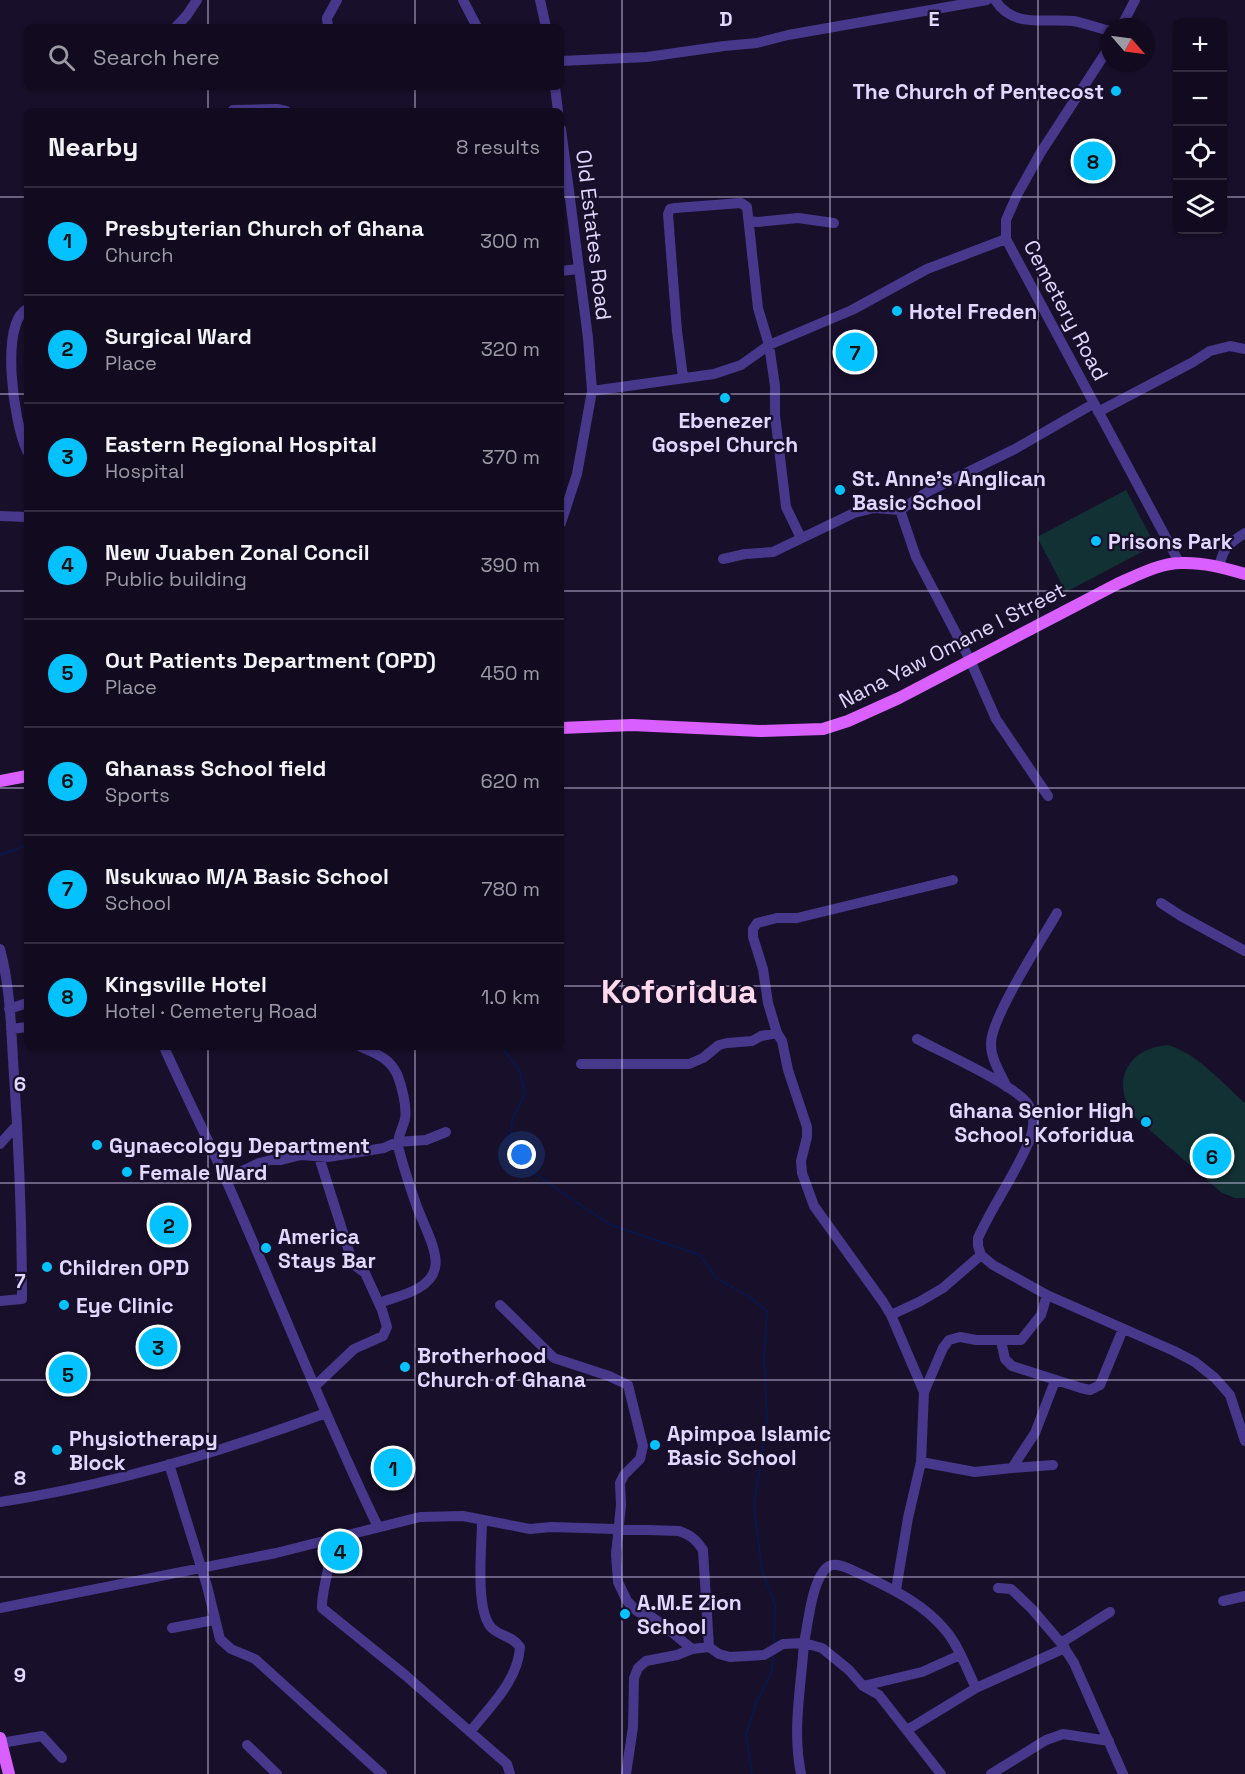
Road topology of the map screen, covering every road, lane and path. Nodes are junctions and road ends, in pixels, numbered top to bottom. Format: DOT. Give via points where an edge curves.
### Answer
graph roads {
  1 [pos="197,0"];
  2 [pos="338,0"];
  3 [pos="463,0"];
  4 [pos="540,0"];
  5 [pos="987,0"];
  6 [pos="995,0"];
  7 [pos="1136,0"];
  8 [pos="1126,18"];
  9 [pos="179,24"];
  10 [pos="328,24"];
  11 [pos="475,24"];
  12 [pos="545,24"];
  13 [pos="1101,28"];
  14 [pos="1101,60"];
  15 [pos="564,61"];
  16 [pos="555,90"];
  17 [pos="558,108"];
  18 [pos="564,154"];
  19 [pos="749,221"];
  20 [pos="834,223"];
  21 [pos="1006,239"];
  22 [pos="578,269"];
  23 [pos="564,271"];
  24 [pos="24,310"];
  25 [pos="769,345"];
  26 [pos="1245,349"];
  27 [pos="683,377"];
  28 [pos="592,391"];
  29 [pos="1096,408"];
  30 [pos="24,440"];
  31 [pos="900,510"];
  32 [pos="564,514"];
  33 [pos="0,516"];
  34 [pos="24,517"];
  35 [pos="1245,532"];
  36 [pos="801,538"];
  37 [pos="723,559"];
  38 [pos="1179,562"];
  39 [pos="1219,567"];
  40 [pos="1245,574"];
  41 [pos="970,660"];
  42 [pos="564,729"];
  43 [pos="24,777"];
  44 [pos="0,781"];
  45 [pos="1048,796"];
  46 [pos="953,880"];
  47 [pos="1161,903"];
  48 [pos="1058,913"];
  49 [pos="0,949"];
  50 [pos="1245,951"];
  51 [pos="24,1004"];
  52 [pos="9,1009"];
  53 [pos="24,1027"];
  54 [pos="11,1029"];
  55 [pos="777,1034"];
  56 [pos="917,1039"];
  57 [pos="165,1050"];
  58 [pos="369,1050"];
  59 [pos="581,1064"];
  60 [pos="1007,1087"];
  61 [pos="17,1125"];
  62 [pos="446,1132"];
  63 [pos="398,1142"];
  64 [pos="0,1144"];
  65 [pos="319,1157"];
  66 [pos="225,1179"];
  67 [pos="981,1255"];
  68 [pos="1047,1295"];
  69 [pos="0,1301"];
  70 [pos="379,1303"];
  71 [pos="500,1305"];
  72 [pos="891,1316"];
  73 [pos="1123,1329"];
  74 [pos="1001,1341"];
  75 [pos="1055,1381"];
  76 [pos="315,1386"];
  77 [pos="924,1392"];
  78 [pos="326,1413"];
  79 [pos="1245,1441"];
  80 [pos="921,1462"];
  81 [pos="169,1464"];
  82 [pos="1053,1465"];
  83 [pos="1012,1468"];
  84 [pos="0,1502"];
  85 [pos="482,1520"];
  86 [pos="378,1527"];
  87 [pos="618,1529"];
  88 [pos="326,1542"];
  89 [pos="200,1568"];
  90 [pos="998,1588"];
  91 [pos="896,1590"];
  92 [pos="1245,1596"];
  93 [pos="1223,1601"];
  94 [pos="0,1608"];
  95 [pos="1110,1612"];
  96 [pos="214,1620"];
  97 [pos="172,1628"];
  98 [pos="804,1643"];
  99 [pos="1063,1645"];
  100 [pos="710,1647"];
  101 [pos="692,1649"];
  102 [pos="960,1655"];
  103 [pos="863,1686"];
  104 [pos="976,1688"];
  105 [pos="907,1730"];
  106 [pos="470,1732"];
  107 [pos="1,1741"];
  108 [pos="1108,1741"];
  109 [pos="247,1745"];
  110 [pos="62,1758"];
  111 [pos="513,1773"];
  112 [pos="9,1774"];
  113 [pos="277,1774"];
  114 [pos="381,1774"];
  115 [pos="626,1774"];
  116 [pos="801,1774"];
  117 [pos="941,1774"];
  118 [pos="991,1774"];
  119 [pos="1123,1774"];
  1 -- 9 [label="street"];
  2 -- 10 [label="street"];
  3 -- 11 [label="street"];
  4 -- 12 [label="street"];
  5 -- 15 [label="street" via="757,43 647,57"];
  6 -- 13 [label="street" via="1000,9 1027,21 1074,21"];
  7 -- 8 [label="street"];
  14 -- 21 [label="street, Cemetery Road" via="1017,195 1006,220"];
  16 -- 17 [label="street"];
  18 -- 22 [label="street, Old Estates Road"];
  19 -- 20 [label="street" via="798,218"];
  19 -- 25 [label="street" via="758,308"];
  19 -- 27 [label="street" via="747,207 741,203 670,209"];
  21 -- 25 [label="street" via="927,269 852,310"];
  21 -- 29 [label="street, Cemetery Road"];
  22 -- 23 [label="street"];
  22 -- 28 [label="street, Old Estates Road"];
  24 -- 30 [label="street" via="10,322 2,338 3,378 13,418"];
  25 -- 27 [label="street" via="741,365 714,374"];
  25 -- 36 [label="street" via="786,507"];
  26 -- 29 [label="street" via="1230,346 1210,351"];
  27 -- 28 [label="street"];
  28 -- 32 [label="street, Old Estates Road" via="577,474"];
  29 -- 31 [label="street" via="929,490"];
  29 -- 38 [label="street, Cemetery Road"];
  31 -- 36 [label="street" via="874,508 854,513"];
  31 -- 41 [label="street" via="916,557"];
  33 -- 34 [label="street"];
  35 -- 39 [label="street" via="1222,552"];
  36 -- 37 [label="street" via="773,552"];
  38 -- 39 [label="main road, Nana Yaw Omane I Street"];
  38 -- 41 [label="main road, Nana Yaw Omane I Street" via="1119,582"];
  39 -- 40 [label="main road, Nana Yaw Omane I Street"];
  41 -- 42 [label="main road, Nana Yaw Omane I Street" via="899,698 823,729 760,731 632,725"];
  41 -- 45 [label="street" via="996,718"];
  43 -- 44 [label="main road"];
  46 -- 55 [label="street" via="797,918 757,923 753,937"];
  47 -- 50 [label="street"];
  48 -- 60 [label="street" via="995,1024 993,1058"];
  49 -- 52 [label="street"];
  51 -- 52 [label="street"];
  52 -- 54 [label="street"];
  53 -- 54 [label="street"];
  54 -- 61 [label="street"];
  55 -- 59 [label="street" via="727,1042 689,1064"];
  55 -- 72 [label="street" via="807,1127 802,1173 814,1206"];
  56 -- 60 [label="street"];
  57 -- 66 [label="street"];
  58 -- 63 [label="street" via="384,1057 396,1074 405,1118"];
  60 -- 67 [label="street" via="1029,1105 1033,1129 978,1238"];
  61 -- 64 [label="street"];
  61 -- 69 [label="street" via="22,1299"];
  62 -- 63 [label="street" via="426,1140"];
  63 -- 65 [label="street" via="384,1148"];
  63 -- 70 [label="street" via="436,1267 425,1284"];
  65 -- 66 [label="street" via="301,1155 265,1161"];
  65 -- 70 [label="street" via="353,1264 365,1273"];
  66 -- 76 [label="street"];
  67 -- 68 [label="street"];
  67 -- 72 [label="street" via="943,1288"];
  68 -- 73 [label="street"];
  68 -- 74 [label="street" via="1041,1315 1021,1340"];
  70 -- 76 [label="street" via="387,1327 383,1336 354,1349"];
  71 -- 87 [label="street" via="554,1358 628,1385 643,1446 640,1459 620,1483"];
  72 -- 77 [label="street"];
  73 -- 75 [label="street" via="1096,1389"];
  73 -- 79 [label="street" via="1195,1362 1215,1378 1230,1395"];
  74 -- 75 [label="street" via="1007,1363"];
  74 -- 77 [label="street" via="960,1337 950,1340"];
  75 -- 83 [label="street" via="1035,1433"];
  76 -- 78 [label="street"];
  77 -- 80 [label="street"];
  78 -- 81 [label="street"];
  78 -- 86 [label="street"];
  80 -- 83 [label="street" via="975,1472"];
  80 -- 91 [label="street"];
  81 -- 84 [label="street"];
  81 -- 89 [label="street"];
  82 -- 83 [label="street"];
  85 -- 86 [label="street" via="463,1516 420,1517"];
  85 -- 87 [label="street" via="530,1529"];
  85 -- 106 [label="street" via="482,1609 491,1628 516,1641 520,1659 509,1683"];
  86 -- 88 [label="street"];
  87 -- 100 [label="street" via="679,1531 698,1541 703,1550"];
  87 -- 101 [label="street" via="618,1582 627,1601"];
  88 -- 89 [label="street"];
  88 -- 106 [label="street" via="331,1552 321,1595 322,1608"];
  89 -- 94 [label="street"];
  89 -- 96 [label="street"];
  90 -- 99 [label="street" via="1011,1589"];
  91 -- 98 [label="street" via="845,1567 829,1566 814,1591"];
  91 -- 102 [label="street" via="948,1632"];
  92 -- 93 [label="street"];
  95 -- 99 [label="street"];
  96 -- 97 [label="street"];
  96 -- 114 [label="street" via="220,1639 231,1649 255,1659"];
  98 -- 100 [label="street" via="783,1644 764,1654 730,1657"];
  98 -- 103 [label="street" via="822,1648"];
  98 -- 116 [label="street" via="795,1728"];
  99 -- 104 [label="street"];
  99 -- 108 [label="street"];
  100 -- 101 [label="street"];
  101 -- 115 [label="street" via="646,1660 638,1668"];
  102 -- 103 [label="street" via="922,1672"];
  102 -- 104 [label="street"];
  103 -- 105 [label="street" via="879,1695"];
  104 -- 105 [label="street"];
  105 -- 117 [label="street"];
  106 -- 111 [label="street"];
  107 -- 110 [label="street" via="42,1736"];
  107 -- 112 [label="main road"];
  108 -- 118 [label="street" via="1063,1734 1046,1740"];
  108 -- 119 [label="street"];
  109 -- 113 [label="street"];
}
